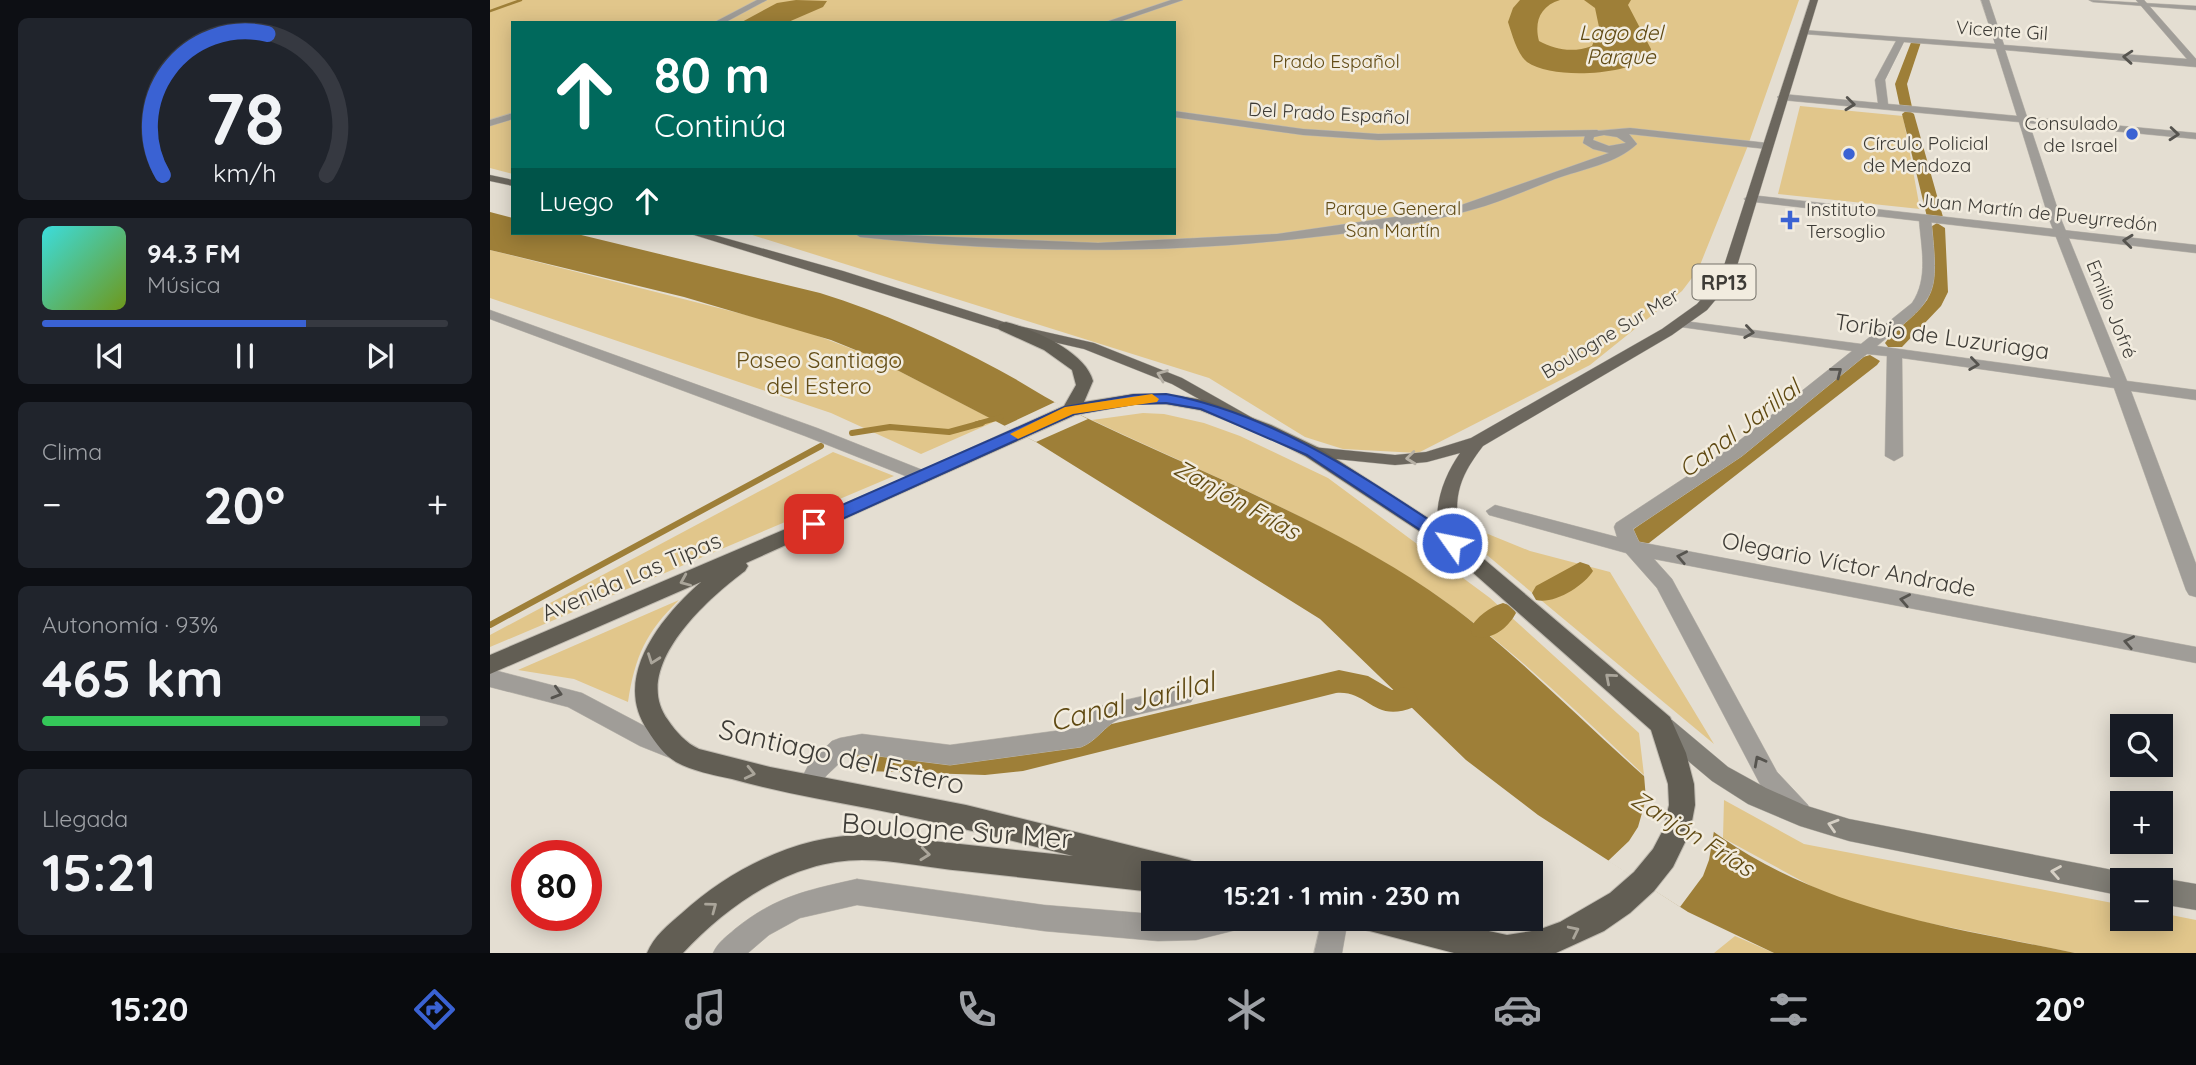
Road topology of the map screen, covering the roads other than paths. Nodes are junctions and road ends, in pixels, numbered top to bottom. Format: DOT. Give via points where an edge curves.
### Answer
graph roads {
  1 [pos="763,0"];
  2 [pos="1179,0"];
  3 [pos="1814,0"];
  4 [pos="1985,0"];
  5 [pos="2093,0"];
  6 [pos="2141,2"];
  7 [pos="2196,8"];
  8 [pos="721,21"];
  9 [pos="1113,21"];
  10 [pos="1805,32"];
  11 [pos="1901,39"];
  12 [pos="2001,47"];
  13 [pos="2196,63"];
  14 [pos="1782,97"];
  15 [pos="1883,107"];
  16 [pos="1176,114"];
  17 [pos="511,118"];
  18 [pos="2024,121"];
  19 [pos="490,123"];
  20 [pos="1525,133"];
  21 [pos="1597,133"];
  22 [pos="1617,133"];
  23 [pos="2196,136"];
  24 [pos="1692,138"];
  25 [pos="1591,144"];
  26 [pos="1628,146"];
  27 [pos="1767,146"];
  28 [pos="1566,171"];
  29 [pos="490,178"];
  30 [pos="511,183"];
  31 [pos="490,187"];
  32 [pos="511,192"];
  33 [pos="1750,199"];
  34 [pos="1926,219"];
  35 [pos="2061,234"];
  36 [pos="701,235"];
  37 [pos="877,235"];
  38 [pos="2196,249"];
  39 [pos="490,314"];
  40 [pos="1681,323"];
  41 [pos="1006,327"];
  42 [pos="1867,349"];
  43 [pos="1894,352"];
  44 [pos="2121,385"];
  45 [pos="2196,395"];
  46 [pos="1070,410"];
  47 [pos="1265,429"];
  48 [pos="1020,433"];
  49 [pos="1477,442"];
  50 [pos="1312,452"];
  51 [pos="1894,456"];
  52 [pos="923,477"];
  53 [pos="1495,511"];
  54 [pos="793,534"];
  55 [pos="1452,543"];
  56 [pos="1633,548"];
  57 [pos="2196,590"];
  58 [pos="2196,655"];
  59 [pos="490,666"];
  60 [pos="490,678"];
  61 [pos="1183,696"];
  62 [pos="1661,724"];
  63 [pos="684,753"];
  64 [pos="810,785"];
  65 [pos="1800,815"];
  66 [pos="1141,861"];
  67 [pos="1141,877"];
  68 [pos="2110,881"];
  69 [pos="2173,893"];
  70 [pos="2196,897"];
  71 [pos="1141,927"];
  72 [pos="1333,931"];
  73 [pos="1424,931"];
  74 [pos="1514,952"];
  75 [pos="662,953"];
  76 [pos="727,953"];
  77 [pos="1328,953"];
  1 -- 8 [label="street"];
  2 -- 9 [label="street"];
  3 -- 10 [label="main road, Boulogne Sur Mer / RP13"];
  4 -- 12 [label="street, Emilio Jofré"];
  5 -- 6 [label="street"];
  6 -- 7 [label="street"];
  6 -- 13 [label="street"];
  10 -- 11 [label="street, Vicente Gil"];
  10 -- 14 [label="main road, Boulogne Sur Mer / RP13"];
  11 -- 12 [label="street, Vicente Gil"];
  11 -- 15 [label="street" via="1880,80"];
  13 -- 12 [label="street, Vicente Gil, one-way"];
  12 -- 18 [label="street, Emilio Jofré"];
  14 -- 15 [label="street, one-way"];
  14 -- 27 [label="main road, Boulogne Sur Mer / RP13"];
  15 -- 18 [label="street"];
  16 -- 20 [label="street, Del Prado Español" via="1378,137"];
  17 -- 19 [label="street"];
  18 -- 23 [label="street, one-way"];
  18 -- 35 [label="street, Emilio Jofré"];
  20 -- 21 [label="street, Del Prado Español"];
  20 -- 25 [label="street, Del Prado Español"];
  21 -- 22 [label="street, Del Prado Español"];
  21 -- 25 [label="street" via="1587,137"];
  22 -- 24 [label="street"];
  22 -- 26 [label="street" via="1627,137"];
  24 -- 26 [label="street" via="1655,137"];
  24 -- 27 [label="street"];
  25 -- 26 [label="street, Del Prado Español" via="1609,149"];
  25 -- 28 [label="street" via="1589,156"];
  26 -- 28 [label="street" via="1591,165"];
  27 -- 33 [label="main road, Boulogne Sur Mer / RP13"];
  28 -- 37 [label="street" via="1452,212 1300,235 1187,245 1072,248"];
  29 -- 30 [label="main road"];
  31 -- 32 [label="main road"];
  33 -- 34 [label="street, Juan Martín de Pueyrredón"];
  33 -- 40 [label="main road, Boulogne Sur Mer / RP13" via="1726,279"];
  34 -- 35 [label="street, Juan Martín de Pueyrredón"];
  34 -- 42 [label="street" via="1929,276 1924,298"];
  38 -- 35 [label="street, Juan Martín de Pueyrredón, one-way"];
  35 -- 44 [label="street, Emilio Jofré"];
  36 -- 41 [label="main road"];
  39 -- 52 [label="street"];
  40 -- 42 [label="street, Toribio de Luzuriaga, one-way"];
  40 -- 49 [label="main road, Boulogne Sur Mer / RP13"];
  41 -- 46 [label="highway" via="1076,364 1085,377 1084,388"];
  47 -- 41 [label="main road, one-way" via="1177,381 1090,346"];
  42 -- 43 [label="street, Toribio de Luzuriaga"];
  56 -- 42 [label="street, one-way" via="1623,527 1736,452"];
  43 -- 44 [label="street, Toribio de Luzuriaga, one-way"];
  43 -- 51 [label="street"];
  44 -- 45 [label="street, Toribio de Luzuriaga"];
  44 -- 57 [label="street, Emilio Jofré"];
  46 -- 47 [label="highway" via="1166,398 1204,405"];
  46 -- 48 [label="highway, Avenida Las Tipas"];
  47 -- 50 [label="highway"];
  48 -- 52 [label="highway, Avenida Las Tipas"];
  49 -- 50 [label="main road, Boulogne Sur Mer / RP13, one-way" via="1427,457 1395,460"];
  49 -- 55 [label="main road, Boulogne Sur Mer / RP13" via="1454,471 1448,493 1446,512"];
  50 -- 55 [label="highway"];
  52 -- 54 [label="highway, Avenida Las Tipas"];
  53 -- 56 [label="street, Olegario Víctor Andrade"];
  54 -- 59 [label="highway, Avenida Las Tipas, one-way"];
  54 -- 63 [label="highway, Avenida Las Tipas, one-way" via="714,583 658,646 646,682 646,705 654,726"];
  62 -- 55 [label="highway, one-way"];
  58 -- 56 [label="street, Olegario Víctor Andrade, one-way"];
  65 -- 56 [label="street, one-way" via="1769,779 1656,569"];
  60 -- 63 [label="street, Santiago del Estero, one-way" via="574,699"];
  61 -- 64 [label="street" via="1107,714 1090,733 1068,739 950,755 862,744 840,748 818,769"];
  62 -- 65 [label="main road" via="1720,774"];
  74 -- 62 [label="highway, one-way" via="1554,941 1586,925 1643,883 1672,845 1682,806 1678,769"];
  63 -- 64 [label="highway, Santiago del Estero, one-way" via="748,773"];
  64 -- 66 [label="highway, Santiago del Estero"];
  68 -- 65 [label="main road, one-way" via="1849,830"];
  75 -- 67 [label="highway, Boulogne Sur Mer, one-way" via="700,915 756,878 795,859 839,848"];
  69 -- 70 [label="main road"];
  71 -- 76 [label="street" via="857,892 795,906"];
  72 -- 77 [label="street"];
  73 -- 74 [label="highway"];
}
